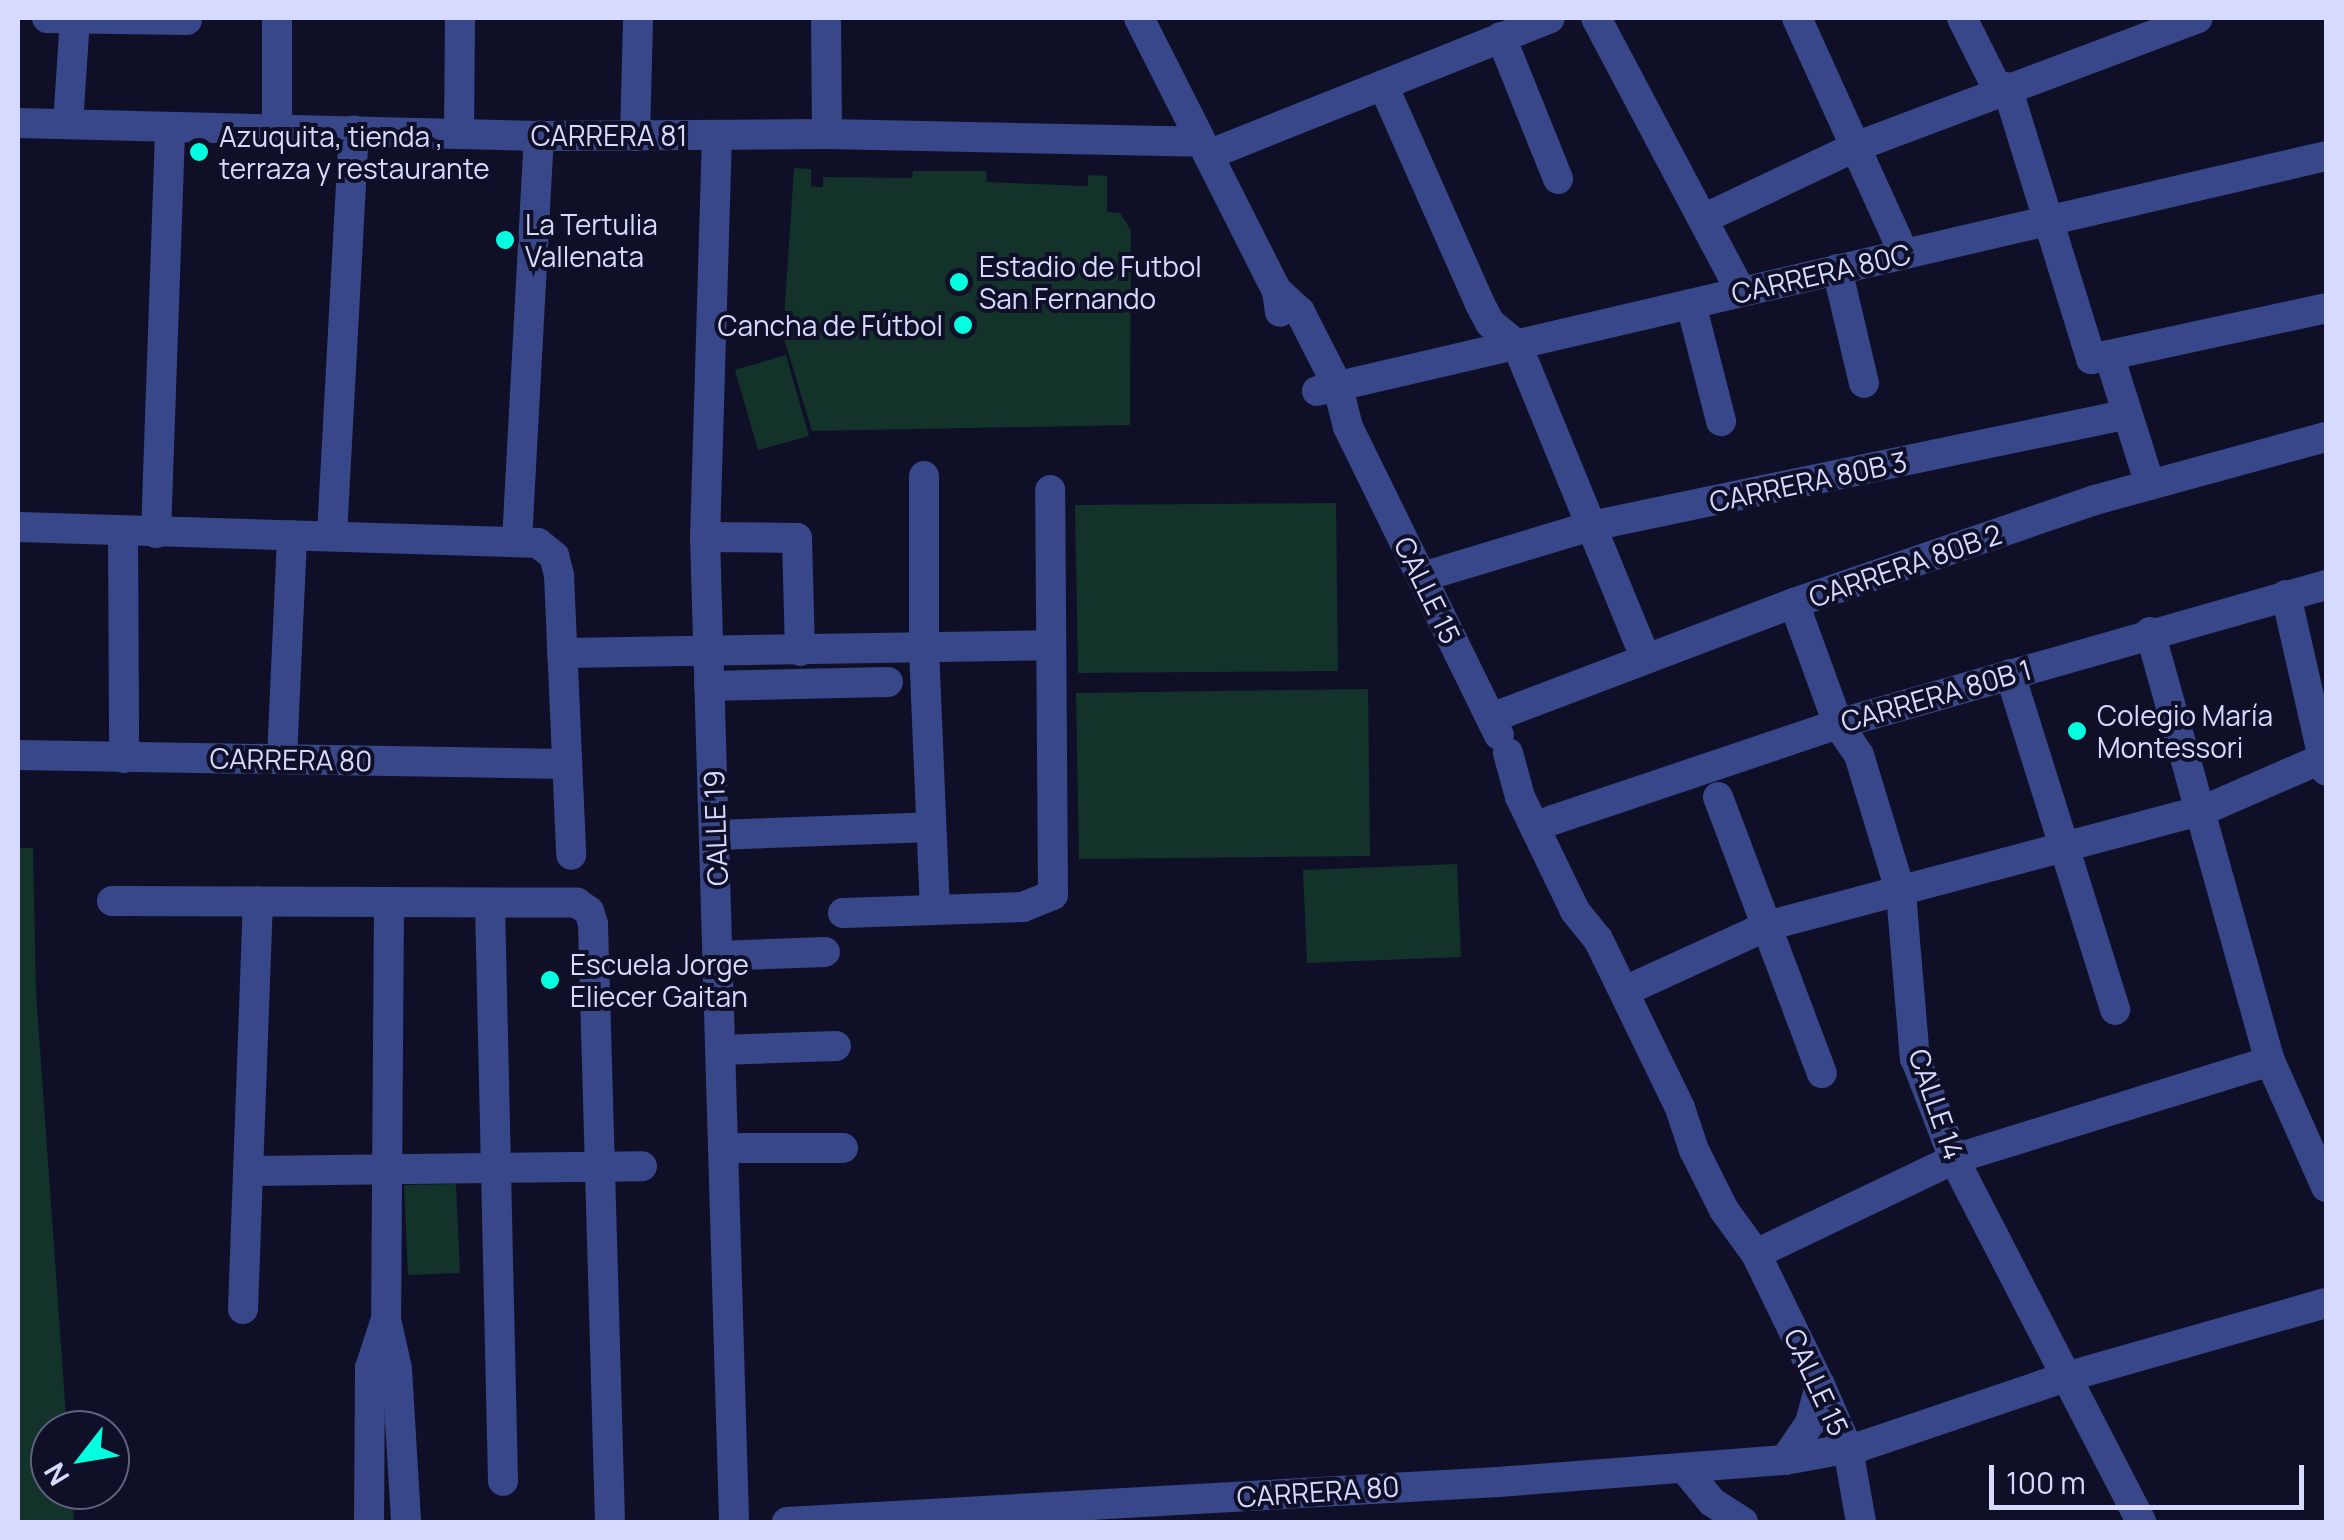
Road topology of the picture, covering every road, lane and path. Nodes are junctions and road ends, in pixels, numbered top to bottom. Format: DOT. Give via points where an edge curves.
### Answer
graph roads {
  1 [pos="47,18"];
  2 [pos="75,18"];
  3 [pos="277,18"];
  4 [pos="460,18"];
  5 [pos="638,18"];
  6 [pos="826,18"];
  7 [pos="1139,18"];
  8 [pos="1550,18"];
  9 [pos="1596,18"];
  10 [pos="1797,18"];
  11 [pos="1962,18"];
  12 [pos="2198,18"];
  13 [pos="187,20"];
  14 [pos="2139,29"];
  15 [pos="1501,38"];
  16 [pos="1383,85"];
  17 [pos="2002,89"];
  18 [pos="18,123"];
  19 [pos="68,124"];
  20 [pos="170,128"];
  21 [pos="277,128"];
  22 [pos="354,131"];
  23 [pos="459,133"];
  24 [pos="717,134"];
  25 [pos="827,134"];
  26 [pos="539,136"];
  27 [pos="635,136"];
  28 [pos="1855,147"];
  29 [pos="1205,148"];
  30 [pos="2326,156"];
  31 [pos="1558,180"];
  32 [pos="1704,218"];
  33 [pos="2046,220"];
  34 [pos="1904,254"];
  35 [pos="1837,270"];
  36 [pos="1741,292"];
  37 [pos="1692,304"];
  38 [pos="2326,308"];
  39 [pos="1517,345"];
  40 [pos="2100,357"];
  41 [pos="1864,383"];
  42 [pos="1327,389"];
  43 [pos="2124,415"];
  44 [pos="1721,421"];
  45 [pos="2326,437"];
  46 [pos="924,476"];
  47 [pos="2150,485"];
  48 [pos="1050,490"];
  49 [pos="1592,526"];
  50 [pos="18,528"];
  51 [pos="124,532"];
  52 [pos="156,534"];
  53 [pos="332,535"];
  54 [pos="292,536"];
  55 [pos="704,537"];
  56 [pos="517,540"];
  57 [pos="1422,577"];
  58 [pos="2326,585"];
  59 [pos="2286,595"];
  60 [pos="1794,602"];
  61 [pos="2150,632"];
  62 [pos="1048,645"];
  63 [pos="924,648"];
  64 [pos="800,650"];
  65 [pos="562,652"];
  66 [pos="707,652"];
  67 [pos="1645,657"];
  68 [pos="2010,674"];
  69 [pos="888,682"];
  70 [pos="708,686"];
  71 [pos="1491,718"];
  72 [pos="1838,724"];
  73 [pos="1508,753"];
  74 [pos="18,756"];
  75 [pos="124,758"];
  76 [pos="282,758"];
  77 [pos="2325,762"];
  78 [pos="565,764"];
  79 [pos="1718,797"];
  80 [pos="2204,810"];
  81 [pos="1550,821"];
  82 [pos="931,827"];
  83 [pos="716,835"];
  84 [pos="2064,848"];
  85 [pos="571,855"];
  86 [pos="1902,893"];
  87 [pos="112,901"];
  88 [pos="258,901"];
  89 [pos="389,903"];
  90 [pos="490,904"];
  91 [pos="936,909"];
  92 [pos="842,913"];
  93 [pos="1766,926"];
  94 [pos="1598,939"];
  95 [pos="825,952"];
  96 [pos="719,956"];
  97 [pos="1625,992"];
  98 [pos="2115,1010"];
  99 [pos="836,1046"];
  100 [pos="721,1050"];
  101 [pos="2270,1060"];
  102 [pos="1822,1073"];
  103 [pos="723,1148"];
  104 [pos="843,1148"];
  105 [pos="1954,1159"];
  106 [pos="642,1166"];
  107 [pos="600,1167"];
  108 [pos="495,1168"];
  109 [pos="387,1169"];
  110 [pos="248,1171"];
  111 [pos="2326,1187"];
  112 [pos="1754,1251"];
  113 [pos="2326,1303"];
  114 [pos="243,1309"];
  115 [pos="386,1320"];
  116 [pos="2066,1377"];
  117 [pos="1820,1385"];
  118 [pos="1848,1449"];
  119 [pos="1785,1460"];
  120 [pos="1684,1468"];
  121 [pos="503,1481"];
  122 [pos="1186,1510"];
  123 [pos="1082,1514"];
  124 [pos="987,1517"];
  125 [pos="368,1522"];
  126 [pos="406,1522"];
  127 [pos="610,1522"];
  128 [pos="734,1522"];
  129 [pos="787,1522"];
  130 [pos="1743,1522"];
  131 [pos="1862,1522"];
  132 [pos="2140,1522"];
  1 -- 2 [label="street"];
  2 -- 13 [label="street"];
  2 -- 19 [label="street"];
  3 -- 21 [label="street"];
  4 -- 23 [label="street"];
  5 -- 27 [label="street"];
  6 -- 25 [label="street"];
  7 -- 29 [label="street, CALLE 15"];
  8 -- 15 [label="street"];
  9 -- 32 [label="street"];
  10 -- 28 [label="street"];
  11 -- 17 [label="street"];
  12 -- 14 [label="street"];
  14 -- 17 [label="street"];
  15 -- 16 [label="street"];
  15 -- 31 [label="street"];
  16 -- 29 [label="street"];
  16 -- 39 [label="street" via="1480,304 1490,323"];
  17 -- 28 [label="street"];
  17 -- 33 [label="street"];
  18 -- 19 [label="street, CARRERA 81"];
  19 -- 20 [label="street, CARRERA 81"];
  20 -- 21 [label="street, CARRERA 81"];
  20 -- 52 [label="street"];
  21 -- 22 [label="street, CARRERA 81"];
  22 -- 23 [label="street, CARRERA 81"];
  22 -- 53 [label="street"];
  23 -- 26 [label="street, CARRERA 81"];
  24 -- 25 [label="street, CARRERA 81"];
  24 -- 27 [label="street, CARRERA 81"];
  24 -- 55 [label="street, CALLE 19"];
  25 -- 29 [label="street, CARRERA 81"];
  26 -- 27 [label="street, CARRERA 81"];
  26 -- 56 [label="street"];
  28 -- 32 [label="street"];
  28 -- 34 [label="street"];
  29 -- 42 [label="street, CALLE 15" via="1276,291 1300,312"];
  30 -- 33 [label="street, CARRERA 80C"];
  32 -- 36 [label="street"];
  33 -- 34 [label="street, CARRERA 80C"];
  33 -- 40 [label="street"];
  34 -- 35 [label="street, CARRERA 80C"];
  35 -- 36 [label="street, CARRERA 80C"];
  35 -- 41 [label="street"];
  36 -- 37 [label="street, CARRERA 80C"];
  37 -- 39 [label="street, CARRERA 80C"];
  37 -- 44 [label="street"];
  38 -- 40 [label="street"];
  39 -- 42 [label="street, CARRERA 80C"];
  39 -- 49 [label="street"];
  40 -- 43 [label="street"];
  42 -- 57 [label="street, CALLE 15"];
  43 -- 47 [label="street"];
  43 -- 49 [label="street, CARRERA 80B 3"];
  45 -- 47 [label="street, CARRERA 80B 2"];
  46 -- 63 [label="street"];
  47 -- 60 [label="street, CARRERA 80B 2"];
  48 -- 62 [label="street"];
  49 -- 57 [label="street, CARRERA 80B 3"];
  49 -- 67 [label="street"];
  50 -- 51 [label="street"];
  51 -- 52 [label="street"];
  51 -- 75 [label="street"];
  52 -- 54 [label="street"];
  53 -- 54 [label="street"];
  53 -- 56 [label="street"];
  54 -- 76 [label="street"];
  55 -- 64 [label="street" via="797,538"];
  55 -- 66 [label="street, CALLE 19"];
  56 -- 65 [label="street" via="538,543 554,556"];
  57 -- 71 [label="street, CALLE 15"];
  58 -- 59 [label="street, CARRERA 80B 1"];
  59 -- 61 [label="street, CARRERA 80B 1"];
  59 -- 77 [label="street"];
  60 -- 67 [label="street, CARRERA 80B 2"];
  60 -- 72 [label="street, CALLE 14"];
  61 -- 68 [label="street, CARRERA 80B 1"];
  61 -- 80 [label="street"];
  62 -- 63 [label="street"];
  62 -- 91 [label="street" via="1053,895 1023,907"];
  63 -- 64 [label="street"];
  63 -- 82 [label="street"];
  64 -- 66 [label="street"];
  65 -- 66 [label="street"];
  65 -- 78 [label="street"];
  66 -- 70 [label="street, CALLE 19"];
  67 -- 71 [label="street, CARRERA 80B 2"];
  68 -- 72 [label="street, CARRERA 80B 1"];
  68 -- 84 [label="street"];
  69 -- 70 [label="street"];
  70 -- 83 [label="street, CALLE 19"];
  71 -- 73 [label="street, CALLE 15"];
  72 -- 81 [label="street, CARRERA 80B 1"];
  72 -- 86 [label="street, CALLE 14" via="1859,755"];
  73 -- 81 [label="street, CALLE 15"];
  73 -- 94 [label="street, CALLE 15" via="1535,829 1575,910"];
  74 -- 75 [label="street, CARRERA 80"];
  75 -- 76 [label="street, CARRERA 80"];
  76 -- 78 [label="street, CARRERA 80"];
  77 -- 80 [label="street"];
  78 -- 85 [label="street"];
  79 -- 93 [label="street"];
  80 -- 84 [label="street"];
  80 -- 101 [label="street"];
  81 -- 94 [label="street, CALLE 15" via="1591,903"];
  82 -- 83 [label="street"];
  82 -- 91 [label="street"];
  83 -- 96 [label="street, CALLE 19"];
  84 -- 86 [label="street"];
  84 -- 98 [label="street"];
  86 -- 93 [label="street"];
  86 -- 105 [label="street, CALLE 14" via="1915,1058"];
  87 -- 88 [label="street"];
  88 -- 89 [label="street"];
  88 -- 110 [label="street"];
  89 -- 90 [label="street"];
  89 -- 109 [label="street"];
  90 -- 107 [label="street" via="577,903 589,911"];
  90 -- 108 [label="street"];
  91 -- 92 [label="street"];
  93 -- 97 [label="street"];
  93 -- 102 [label="street"];
  94 -- 97 [label="street, CALLE 15"];
  95 -- 96 [label="street"];
  96 -- 100 [label="street, CALLE 19"];
  97 -- 112 [label="street, CALLE 15" via="1680,1108 1712,1141 1741,1200"];
  99 -- 100 [label="street"];
  100 -- 103 [label="street, CALLE 19"];
  101 -- 105 [label="street"];
  101 -- 111 [label="street"];
  103 -- 104 [label="street"];
  103 -- 128 [label="street, CALLE 19"];
  105 -- 112 [label="street"];
  105 -- 116 [label="street, CALLE 14"];
  106 -- 107 [label="street"];
  107 -- 108 [label="street"];
  107 -- 127 [label="street"];
  108 -- 109 [label="street"];
  108 -- 121 [label="street"];
  109 -- 110 [label="street"];
  109 -- 115 [label="street"];
  110 -- 114 [label="street"];
  112 -- 117 [label="street, CALLE 15"];
  113 -- 116 [label="street, CARRERA 80"];
  115 -- 125 [label="street" via="370,1368"];
  115 -- 126 [label="street" via="396,1369"];
  116 -- 118 [label="street, CARRERA 80"];
  116 -- 132 [label="street, CALLE 14"];
  117 -- 118 [label="street, CALLE 15"];
  117 -- 119 [label="street" via="1810,1423"];
  118 -- 119 [label="street, CARRERA 80"];
  118 -- 131 [label="street, CALLE 15"];
  119 -- 120 [label="street, CARRERA 80"];
  120 -- 122 [label="street, CARRERA 80"];
  120 -- 130 [label="street" via="1712,1502"];
  122 -- 123 [label="street, CARRERA 80"];
  123 -- 124 [label="street, CARRERA 80"];
  124 -- 129 [label="street, CARRERA 80"];
}
